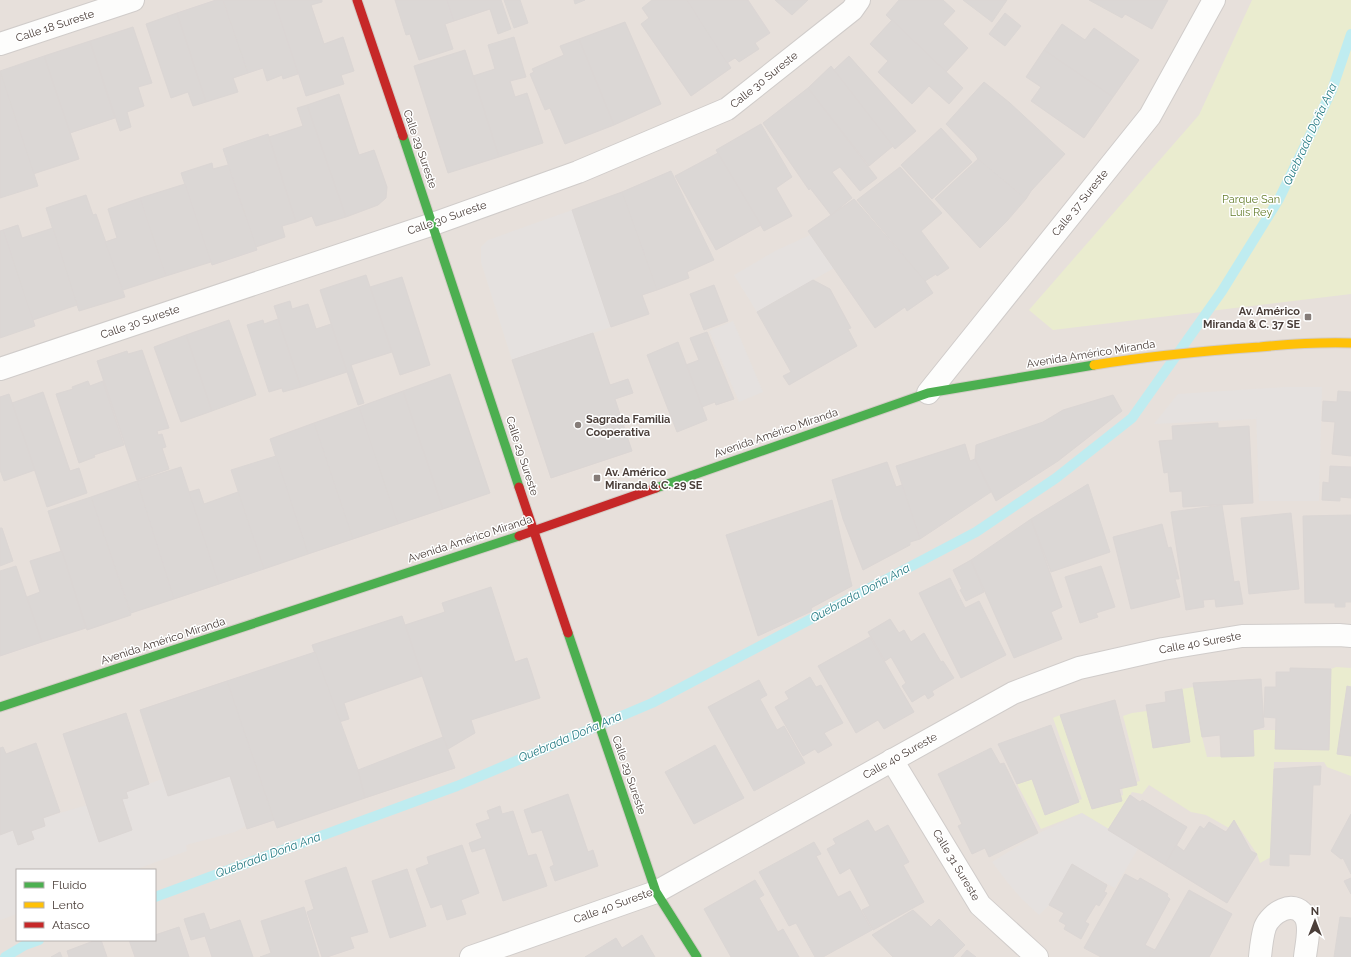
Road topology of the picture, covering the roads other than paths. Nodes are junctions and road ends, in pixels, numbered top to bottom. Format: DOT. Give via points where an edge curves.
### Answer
graph roads {
  1 [pos="133,0"];
  2 [pos="357,0"];
  3 [pos="859,0"];
  4 [pos="1214,0"];
  5 [pos="0,44"];
  6 [pos="433,224"];
  7 [pos="1351,343"];
  8 [pos="0,369"];
  9 [pos="928,393"];
  10 [pos="533,531"];
  11 [pos="1351,636"];
  12 [pos="0,707"];
  13 [pos="892,760"];
  14 [pos="656,892"];
  15 [pos="471,957"];
  16 [pos="697,957"];
  17 [pos="1037,957"];
  18 [pos="1260,957"];
  19 [pos="1305,957"];
  1 -- 5 [label="street, Calle 18 Sureste"];
  2 -- 6 [label="street, Calle 29 Sureste"];
  3 -- 6 [label="street, Calle 30 Sureste" via="852,10 727,109 578,172"];
  4 -- 9 [label="street, Calle 37 Sureste" via="1150,116"];
  6 -- 8 [label="street, Calle 30 Sureste"];
  6 -- 10 [label="street, Calle 29 Sureste"];
  7 -- 9 [label="street, Avenida Américo Miranda" via="1325,342 1226,349 1120,361"];
  9 -- 10 [label="street, Avenida Américo Miranda"];
  10 -- 12 [label="street, Avenida Américo Miranda"];
  10 -- 14 [label="street, Calle 29 Sureste"];
  11 -- 13 [label="street, Calle 40 Sureste" via="1242,636 1163,649 1079,668 1013,693"];
  13 -- 14 [label="street, Calle 40 Sureste"];
  13 -- 17 [label="street, Calle 31 Sureste" via="980,905"];
  14 -- 15 [label="street, Calle 40 Sureste"];
  14 -- 16 [label="street, Calle 29 Sureste"];
  18 -- 19 [label="street" via="1265,926 1276,913 1287,907 1296,908 1304,915 1308,925"];
}
